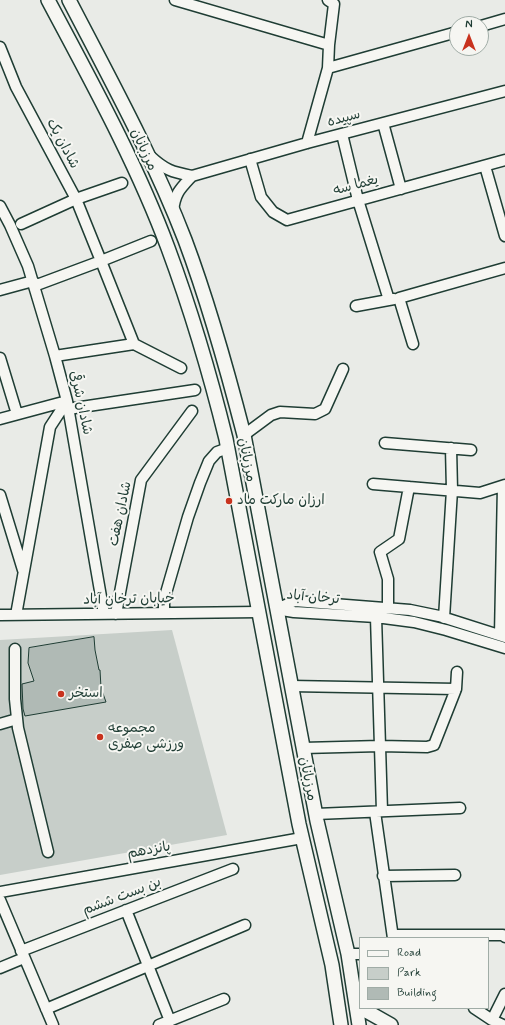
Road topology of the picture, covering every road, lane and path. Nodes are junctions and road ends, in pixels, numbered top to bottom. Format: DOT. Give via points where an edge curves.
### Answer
graph roads {
  1 [pos="48,0"];
  2 [pos="68,0"];
  3 [pos="175,0"];
  4 [pos="328,0"];
  5 [pos="505,19"];
  6 [pos="489,24"];
  7 [pos="449,34"];
  8 [pos="329,45"];
  9 [pos="0,47"];
  10 [pos="328,68"];
  11 [pos="505,91"];
  12 [pos="383,123"];
  13 [pos="342,134"];
  14 [pos="307,143"];
  15 [pos="148,155"];
  16 [pos="250,159"];
  17 [pos="505,160"];
  18 [pos="486,166"];
  19 [pos="192,176"];
  20 [pos="122,183"];
  21 [pos="401,189"];
  22 [pos="76,199"];
  23 [pos="358,200"];
  24 [pos="0,206"];
  25 [pos="173,211"];
  26 [pos="503,218"];
  27 [pos="21,224"];
  28 [pos="505,236"];
  29 [pos="151,241"];
  30 [pos="101,261"];
  31 [pos="505,268"];
  32 [pos="34,284"];
  33 [pos="0,290"];
  34 [pos="394,299"];
  35 [pos="356,306"];
  36 [pos="134,344"];
  37 [pos="413,344"];
  38 [pos="55,356"];
  39 [pos="0,358"];
  40 [pos="181,368"];
  41 [pos="342,369"];
  42 [pos="195,390"];
  43 [pos="68,405"];
  44 [pos="192,411"];
  45 [pos="17,414"];
  46 [pos="0,419"];
  47 [pos="244,435"];
  48 [pos="385,443"];
  49 [pos="228,448"];
  50 [pos="452,448"];
  51 [pos="471,450"];
  52 [pos="373,484"];
  53 [pos="504,486"];
  54 [pos="409,487"];
  55 [pos="452,490"];
  56 [pos="0,495"];
  57 [pos="504,539"];
  58 [pos="24,572"];
  59 [pos="276,608"];
  60 [pos="388,608"];
  61 [pos="258,612"];
  62 [pos="164,613"];
  63 [pos="104,614"];
  64 [pos="116,614"];
  65 [pos="0,615"];
  66 [pos="16,615"];
  67 [pos="376,617"];
  68 [pos="444,618"];
  69 [pos="502,636"];
  70 [pos="505,648"];
  71 [pos="15,649"];
  72 [pos="457,672"];
  73 [pos="291,686"];
  74 [pos="378,687"];
  75 [pos="456,688"];
  76 [pos="17,719"];
  77 [pos="0,724"];
  78 [pos="380,746"];
  79 [pos="303,748"];
  80 [pos="460,808"];
  81 [pos="378,812"];
  82 [pos="316,814"];
  83 [pos="302,838"];
  84 [pos="48,852"];
  85 [pos="233,869"];
  86 [pos="455,875"];
  87 [pos="383,876"];
  88 [pos="0,892"];
  89 [pos="0,900"];
  90 [pos="126,910"];
  91 [pos="245,925"];
  92 [pos="393,936"];
  93 [pos="505,937"];
  94 [pos="23,954"];
  95 [pos="354,954"];
  96 [pos="149,965"];
  97 [pos="0,968"];
  98 [pos="505,994"];
  99 [pos="224,999"];
  100 [pos="359,1007"];
  101 [pos="46,1009"];
  102 [pos="363,1009"];
  103 [pos="476,1009"];
  104 [pos="492,1020"];
  105 [pos="170,1021"];
  106 [pos="53,1025"];
  107 [pos="159,1025"];
  108 [pos="341,1025"];
  109 [pos="359,1025"];
  110 [pos="391,1025"];
  111 [pos="503,1025"];
  1 -- 49 [label="main road, مرزبانان" via="133,165 168,246 190,309"];
  2 -- 15 [label="main road, مرزبانان"];
  3 -- 8 [label="street"];
  4 -- 8 [label="street" via="334,4"];
  5 -- 6 [label="street"];
  7 -- 10 [label="street"];
  8 -- 10 [label="street"];
  9 -- 22 [label="street, شادان یک" via="16,87"];
  10 -- 14 [label="street"];
  11 -- 12 [label="street, سپیده"];
  12 -- 13 [label="street, سپیده"];
  12 -- 21 [label="street"];
  13 -- 14 [label="street, سپیده"];
  13 -- 23 [label="street"];
  14 -- 16 [label="street, سپیده"];
  15 -- 19 [label="street, سپیده" via="174,173"];
  15 -- 25 [label="main road, مرزبانان"];
  16 -- 19 [label="street, سپیده"];
  16 -- 23 [label="street, یغما سه" via="261,197 273,212 287,220"];
  17 -- 18 [label="street, یغما سه"];
  18 -- 21 [label="street, یغما سه"];
  18 -- 26 [label="street"];
  19 -- 25 [label="street" via="178,191"];
  20 -- 22 [label="street"];
  21 -- 23 [label="street, یغما سه"];
  22 -- 27 [label="street"];
  22 -- 30 [label="street, شادان یک"];
  23 -- 34 [label="street"];
  24 -- 32 [label="street, شادان شرقی"];
  25 -- 47 [label="main road, مرزبانان" via="207,304"];
  26 -- 28 [label="street"];
  29 -- 30 [label="street"];
  30 -- 32 [label="street"];
  30 -- 36 [label="street, شادان یک"];
  31 -- 34 [label="street"];
  32 -- 33 [label="street"];
  32 -- 38 [label="street, شادان شرقی"];
  34 -- 35 [label="street"];
  34 -- 37 [label="street"];
  36 -- 38 [label="street"];
  36 -- 40 [label="street"];
  38 -- 43 [label="street, شادان شرقی"];
  39 -- 45 [label="street"];
  41 -- 47 [label="street" via="325,409 316,414 280,412 271,415"];
  42 -- 43 [label="street"];
  43 -- 45 [label="street"];
  43 -- 58 [label="street" via="50,427"];
  43 -- 63 [label="street, شادان شرقی"];
  44 -- 64 [label="street, شادان هفت" via="141,480"];
  45 -- 46 [label="street"];
  47 -- 59 [label="main road, مرزبانان"];
  48 -- 50 [label="street"];
  49 -- 61 [label="main road, مرزبانان"];
  49 -- 62 [label="street" via="217,452 209,461 200,484 164,600"];
  50 -- 51 [label="street"];
  50 -- 55 [label="street"];
  52 -- 54 [label="street"];
  53 -- 55 [label="street" via="480,493"];
  53 -- 57 [label="street"];
  54 -- 55 [label="street"];
  54 -- 60 [label="street" via="399,539 380,552 388,579"];
  55 -- 68 [label="street"];
  56 -- 58 [label="street"];
  57 -- 69 [label="street"];
  58 -- 66 [label="street"];
  59 -- 60 [label="street, ترخان آباد" via="295,602"];
  59 -- 61 [label="main road"];
  59 -- 67 [label="street, ترخان آباد" via="294,612"];
  59 -- 73 [label="main road, مرزبانان"];
  60 -- 68 [label="street, ترخان آباد"];
  61 -- 62 [label="street, خیابان ترخان آباد"];
  61 -- 83 [label="main road, مرزبانان"];
  62 -- 64 [label="street, خیابان ترخان آباد"];
  63 -- 64 [label="street, خیابان ترخان آباد"];
  63 -- 66 [label="street, خیابان ترخان آباد"];
  65 -- 66 [label="street, خیابان ترخان آباد"];
  67 -- 70 [label="street, ترخان آباد" via="414,622"];
  67 -- 74 [label="street"];
  68 -- 69 [label="street, ترخان آباد"];
  71 -- 76 [label="street"];
  72 -- 75 [label="street"];
  73 -- 74 [label="street"];
  73 -- 79 [label="main road, مرزبانان"];
  74 -- 75 [label="street"];
  74 -- 78 [label="street"];
  75 -- 78 [label="street" via="434,745"];
  76 -- 77 [label="street"];
  76 -- 84 [label="street"];
  78 -- 79 [label="street"];
  78 -- 81 [label="street"];
  79 -- 82 [label="main road, مرزبانان"];
  80 -- 81 [label="street"];
  81 -- 82 [label="street"];
  81 -- 87 [label="street"];
  82 -- 95 [label="main road, مرزبانان"];
  83 -- 88 [label="street, پانزدهم"];
  83 -- 108 [label="main road, مرزبانان" via="332,965"];
  85 -- 90 [label="street, بن بست ششم"];
  86 -- 87 [label="street"];
  87 -- 92 [label="street"];
  89 -- 94 [label="street"];
  90 -- 94 [label="street, بن بست ششم"];
  90 -- 96 [label="street"];
  91 -- 96 [label="street"];
  92 -- 93 [label="street"];
  94 -- 97 [label="street, بن بست ششم"];
  94 -- 101 [label="street"];
  95 -- 100 [label="main road, مرزبانان"];
  96 -- 101 [label="street"];
  96 -- 105 [label="street"];
  98 -- 104 [label="street"];
  99 -- 105 [label="street"];
  100 -- 109 [label="main road, مرزبانان"];
  101 -- 106 [label="street"];
  102 -- 110 [label="main road"];
  103 -- 104 [label="street"];
  104 -- 111 [label="street"];
  105 -- 107 [label="street"];
}
